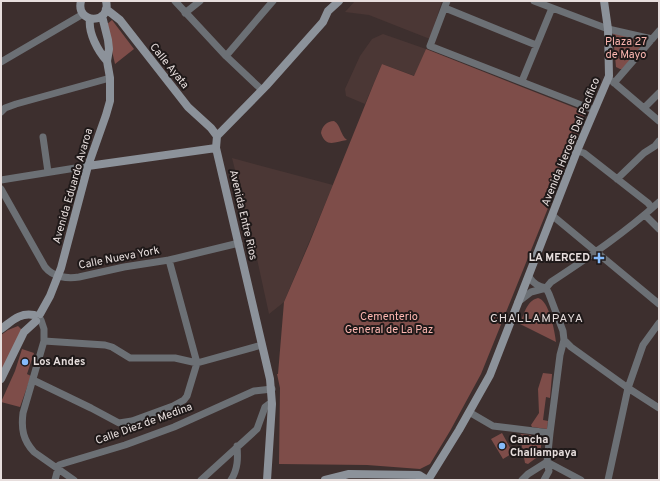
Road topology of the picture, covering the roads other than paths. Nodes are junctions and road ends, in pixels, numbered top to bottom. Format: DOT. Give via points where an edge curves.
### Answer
graph roads {
  1 [pos="175,1"];
  2 [pos="200,1"];
  3 [pos="273,1"];
  4 [pos="339,1"];
  5 [pos="534,1"];
  6 [pos="604,1"];
  7 [pos="80,2"];
  8 [pos="446,4"];
  9 [pos="552,8"];
  10 [pos="105,9"];
  11 [pos="185,13"];
  12 [pos="86,16"];
  13 [pos="608,29"];
  14 [pos="659,31"];
  15 [pos="652,39"];
  16 [pos="536,45"];
  17 [pos="226,56"];
  18 [pos="108,61"];
  19 [pos="1,62"];
  20 [pos="110,78"];
  21 [pos="612,80"];
  22 [pos="522,81"];
  23 [pos="262,90"];
  24 [pos="659,93"];
  25 [pos="644,108"];
  26 [pos="594,110"];
  27 [pos="1,112"];
  28 [pos="659,121"];
  29 [pos="217,136"];
  30 [pos="43,137"];
  31 [pos="659,142"];
  32 [pos="216,148"];
  33 [pos="578,150"];
  34 [pos="88,166"];
  35 [pos="48,172"];
  36 [pos="617,179"];
  37 [pos="1,180"];
  38 [pos="1,189"];
  39 [pos="659,202"];
  40 [pos="652,208"];
  41 [pos="645,215"];
  42 [pos="553,216"];
  43 [pos="659,229"];
  44 [pos="239,243"];
  45 [pos="597,252"];
  46 [pos="169,260"];
  47 [pos="58,276"];
  48 [pos="529,277"];
  49 [pos="546,288"];
  50 [pos="518,302"];
  51 [pos="659,304"];
  52 [pos="38,318"];
  53 [pos="659,323"];
  54 [pos="1,329"];
  55 [pos="564,340"];
  56 [pos="44,341"];
  57 [pos="262,344"];
  58 [pos="197,363"];
  59 [pos="1,379"];
  60 [pos="33,380"];
  61 [pos="628,388"];
  62 [pos="272,389"];
  63 [pos="272,404"];
  64 [pos="659,408"];
  65 [pos="469,412"];
  66 [pos="550,433"];
  67 [pos="237,446"];
  68 [pos="547,462"];
  69 [pos="58,470"];
  70 [pos="55,480"];
  71 [pos="74,480"];
  72 [pos="201,480"];
  73 [pos="231,480"];
  74 [pos="267,480"];
  75 [pos="326,480"];
  76 [pos="427,480"];
  77 [pos="522,480"];
  78 [pos="544,480"];
  79 [pos="581,480"];
  80 [pos="608,480"];
  1 -- 11 [label="street"];
  2 -- 11 [label="street"];
  3 -- 17 [label="street"];
  4 -- 23 [label="main road"];
  5 -- 9 [label="street"];
  6 -- 13 [label="main road"];
  7 -- 12 [label="main road, Avenida Eduardo Avaroa" via="80,9"];
  8 -- 16 [label="street"];
  8 -- 22 [label="street" via="430,46"];
  9 -- 13 [label="street"];
  9 -- 16 [label="street"];
  10 -- 12 [label="main road" via="97,18"];
  10 -- 18 [label="main road, Avenida Eduardo Avaroa"];
  10 -- 29 [label="main road, Calle Ayata" via="120,20 188,107"];
  11 -- 17 [label="street"];
  12 -- 18 [label="main road, Avenida Eduardo Avaroa" via="97,45"];
  12 -- 19 [label="street"];
  13 -- 15 [label="street"];
  13 -- 21 [label="main road"];
  14 -- 15 [label="street"];
  15 -- 21 [label="street"];
  16 -- 22 [label="street"];
  17 -- 23 [label="street"];
  18 -- 20 [label="main road, Avenida Eduardo Avaroa"];
  20 -- 27 [label="street" via="16,104"];
  20 -- 34 [label="main road, Avenida Eduardo Avaroa" via="110,101"];
  21 -- 25 [label="street"];
  21 -- 26 [label="main road, Avenida Heroes Del Pacífico"];
  22 -- 26 [label="street"];
  23 -- 29 [label="main road"];
  24 -- 25 [label="street"];
  25 -- 28 [label="street"];
  26 -- 33 [label="main road, Avenida Heroes Del Pacífico"];
  29 -- 32 [label="main road, Avenida Entre Rios"];
  30 -- 35 [label="street"];
  31 -- 36 [label="street"];
  32 -- 34 [label="main road"];
  32 -- 44 [label="main road, Avenida Entre Rios"];
  33 -- 36 [label="street"];
  33 -- 42 [label="main road, Avenida Heroes Del Pacífico"];
  34 -- 35 [label="street"];
  34 -- 47 [label="main road, Avenida Eduardo Avaroa"];
  35 -- 37 [label="street"];
  36 -- 40 [label="street"];
  38 -- 47 [label="street" via="45,267"];
  39 -- 40 [label="street"];
  40 -- 41 [label="street"];
  41 -- 43 [label="street"];
  41 -- 45 [label="street"];
  42 -- 45 [label="street"];
  42 -- 48 [label="main road, Avenida Heroes Del Pacífico"];
  44 -- 46 [label="street, Calle Nueva York"];
  44 -- 57 [label="main road, Avenida Entre Rios"];
  45 -- 49 [label="street" via="551,282"];
  45 -- 51 [label="street"];
  46 -- 47 [label="street, Calle Nueva York" via="72,278"];
  46 -- 58 [label="street"];
  47 -- 52 [label="main road, Avenida Eduardo Avaroa"];
  48 -- 49 [label="street" via="533,283"];
  48 -- 50 [label="main road, Avenida Heroes Del Pacífico"];
  49 -- 50 [label="street" via="531,292"];
  49 -- 55 [label="street"];
  50 -- 65 [label="main road, Avenida Heroes Del Pacífico" via="490,375"];
  52 -- 54 [label="main road" via="27,314 20,316"];
  52 -- 56 [label="street" via="44,329"];
  52 -- 59 [label="main road, Avenida Eduardo Avaroa" via="24,332"];
  53 -- 61 [label="street" via="643,345"];
  55 -- 61 [label="street"];
  55 -- 66 [label="street"];
  56 -- 58 [label="street" via="105,345 130,358 175,358"];
  56 -- 60 [label="street"];
  57 -- 58 [label="street"];
  57 -- 62 [label="main road, Avenida Entre Rios"];
  58 -- 60 [label="street" via="184,400 119,423"];
  60 -- 69 [label="street" via="23,413 24,435 29,447"];
  61 -- 64 [label="street"];
  61 -- 80 [label="street"];
  62 -- 63 [label="main road, Avenida Entre Rios"];
  62 -- 69 [label="street, Calle Diez de Medina" via="254,391 174,427 59,465"];
  63 -- 67 [label="street" via="265,407 257,429"];
  63 -- 74 [label="main road, Avenida Entre Rios"];
  65 -- 66 [label="street" via="493,426"];
  65 -- 76 [label="main road, Avenida Heroes Del Pacífico"];
  66 -- 68 [label="street"];
  67 -- 72 [label="street"];
  67 -- 73 [label="street" via="238,459"];
  68 -- 77 [label="street"];
  68 -- 78 [label="street" via="549,471"];
  68 -- 79 [label="street"];
  69 -- 70 [label="street"];
  69 -- 71 [label="street"];
  75 -- 76 [label="main road" via="357,474 419,476"];
}
